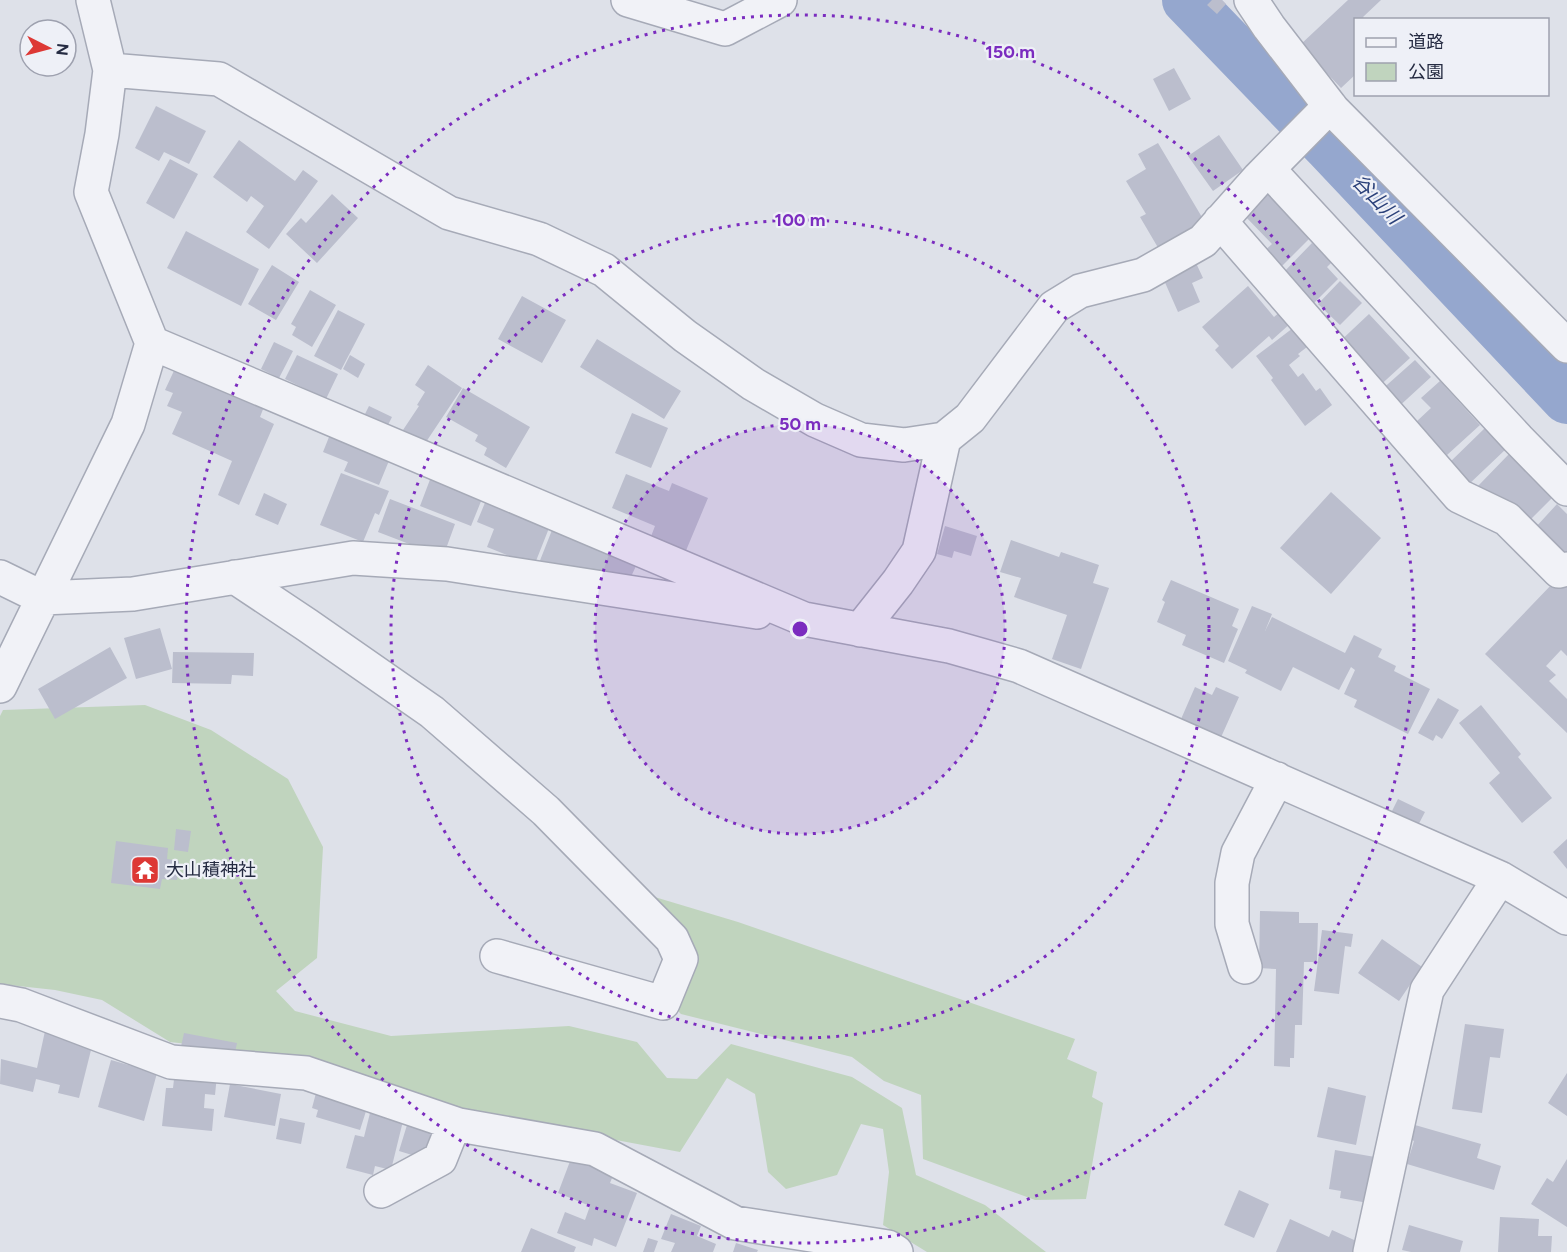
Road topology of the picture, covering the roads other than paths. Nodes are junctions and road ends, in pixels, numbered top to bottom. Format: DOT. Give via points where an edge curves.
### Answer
graph roads {
  1 [pos="93,0"];
  2 [pos="628,0"];
  3 [pos="780,0"];
  4 [pos="1251,0"];
  5 [pos="110,70"];
  6 [pos="1330,106"];
  7 [pos="1268,169"];
  8 [pos="1220,222"];
  9 [pos="152,344"];
  10 [pos="1567,346"];
  11 [pos="944,439"];
  12 [pos="1567,489"];
  13 [pos="1567,569"];
  14 [pos="235,577"];
  15 [pos="0,578"];
  16 [pos="43,598"];
  17 [pos="804,619"];
  18 [pos="860,630"];
  19 [pos="0,686"];
  20 [pos="1277,779"];
  21 [pos="1500,878"];
  22 [pos="1567,918"];
  23 [pos="497,956"];
  24 [pos="1245,967"];
  25 [pos="0,1001"];
  26 [pos="454,1124"];
  27 [pos="381,1191"];
  28 [pos="896,1252"];
  29 [pos="1370,1252"];
  1 -- 5 [label="street"];
  2 -- 3 [label="street" via="725,29"];
  4 -- 6 [label="street"];
  5 -- 9 [label="street" via="91,192"];
  5 -- 11 [label="street" via="219,79 449,213 538,239 604,270 693,342 753,384 815,420 861,440 904,445"];
  6 -- 7 [label="street"];
  6 -- 10 [label="street"];
  7 -- 8 [label="street"];
  7 -- 12 [label="street"];
  8 -- 11 [label="street" via="1203,241 1143,275 1080,291 1054,307 970,418"];
  8 -- 13 [label="street" via="1459,496 1507,519 1559,571"];
  9 -- 16 [label="street" via="128,424"];
  9 -- 17 [label="street"];
  11 -- 18 [label="street" via="919,551"];
  14 -- 16 [label="street" via="133,594"];
  14 -- 17 [label="street" via="353,558 447,564"];
  14 -- 23 [label="street" via="432,712 546,811 672,939 681,959 663,1003"];
  15 -- 16 [label="street"];
  16 -- 19 [label="street"];
  17 -- 18 [label="street"];
  18 -- 20 [label="street" via="949,646 1019,666"];
  20 -- 21 [label="street"];
  20 -- 24 [label="street" via="1238,853 1232,883 1232,924"];
  21 -- 22 [label="street"];
  21 -- 29 [label="street" via="1427,990"];
  25 -- 26 [label="street" via="21,1005 171,1062 306,1073"];
  26 -- 27 [label="street" via="440,1159"];
  26 -- 28 [label="street" via="596,1149 735,1223 888,1247"];
}
